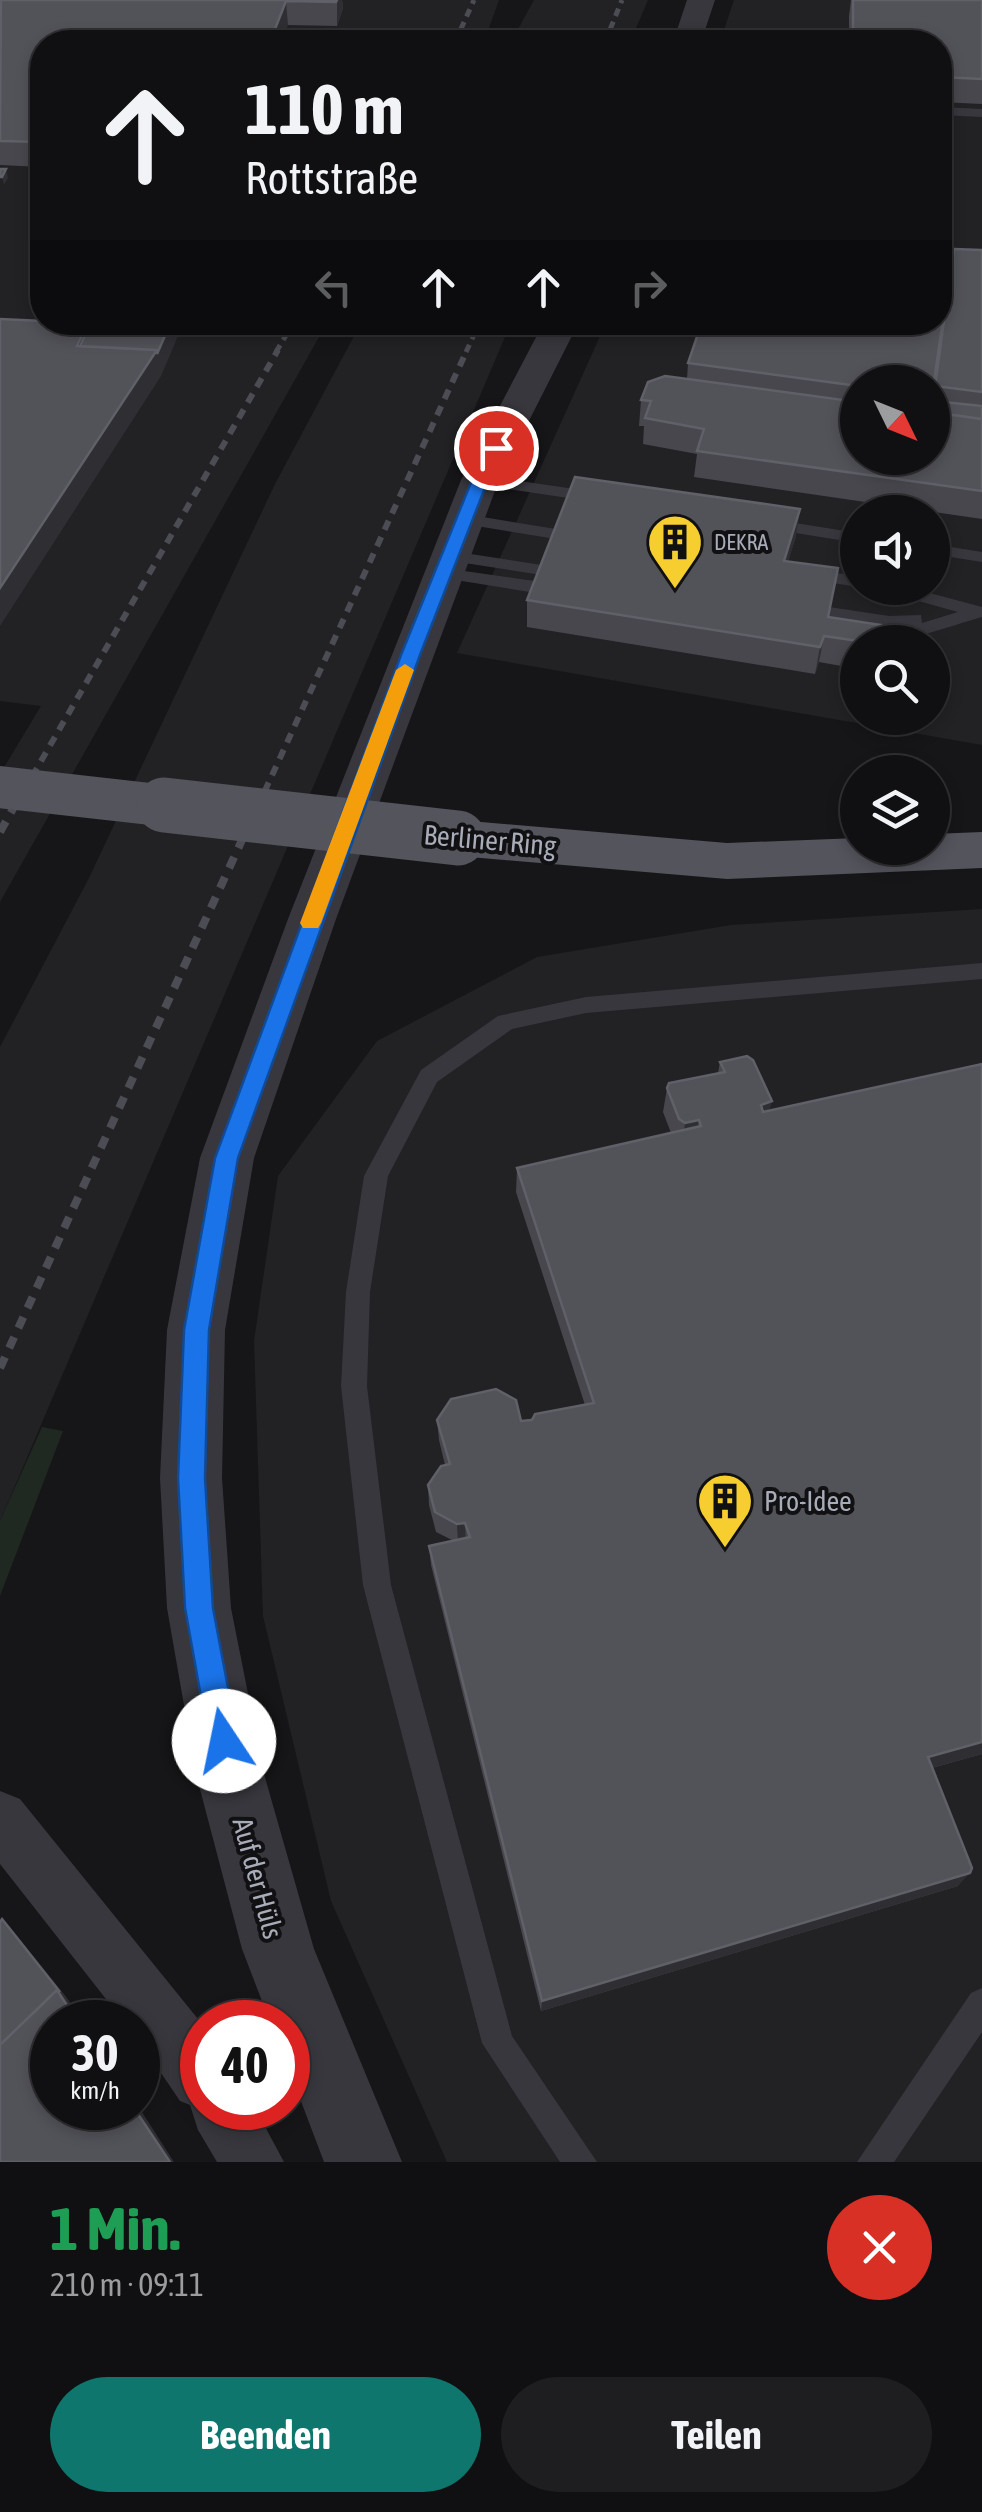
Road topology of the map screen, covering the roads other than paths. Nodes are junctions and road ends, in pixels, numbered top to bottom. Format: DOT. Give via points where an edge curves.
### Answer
graph roads {
  1 [pos="701,0"];
  2 [pos="691,30"];
  3 [pos="952,112"];
  4 [pos="982,113"];
  5 [pos="555,335"];
  6 [pos="609,499"];
  7 [pos="471,502"];
  8 [pos="756,522"];
  9 [pos="564,528"];
  10 [pos="840,535"];
  11 [pos="950,552"];
  12 [pos="982,557"];
  13 [pos="447,565"];
  14 [pos="840,567"];
  15 [pos="840,578"];
  16 [pos="545,579"];
  17 [pos="950,598"];
  18 [pos="950,604"];
  19 [pos="980,612"];
  20 [pos="827,622"];
  21 [pos="0,786"];
  22 [pos="982,850"];
  23 [pos="982,971"];
  24 [pos="0,1819"];
  25 [pos="982,2004"];
  26 [pos="180,2044"];
  27 [pos="233,2130"];
  28 [pos="253,2162"];
  29 [pos="364,2162"];
  30 [pos="580,2162"];
  31 [pos="874,2162"];
  1 -- 2 [label="street"];
  3 -- 4 [label="lane"];
  5 -- 7 [label="street, Auf der Hüls"];
  6 -- 7 [label="lane"];
  7 -- 9 [label="lane"];
  7 -- 13 [label="street, Auf der Hüls"];
  8 -- 10 [label="lane"];
  11 -- 12 [label="lane"];
  13 -- 16 [label="lane"];
  13 -- 29 [label="street, Auf der Hüls" via="226,1158 196,1330 191,1478 199,1608 230,1774 278,1949"];
  14 -- 15 [label="lane" via="786,564"];
  17 -- 19 [label="lane"];
  18 -- 19 [label="lane"];
  19 -- 20 [label="lane" via="885,639"];
  21 -- 22 [label="main road, Berliner Ring, bridge" via="727,861"];
  23 -- 30 [label="lane" via="586,1005 506,1022 429,1076 376,1176 358,1292 354,1386 377,1585 498,2044"];
  24 -- 26 [label="street"];
  25 -- 31 [label="lane"];
  27 -- 28 [label="street"];
}
